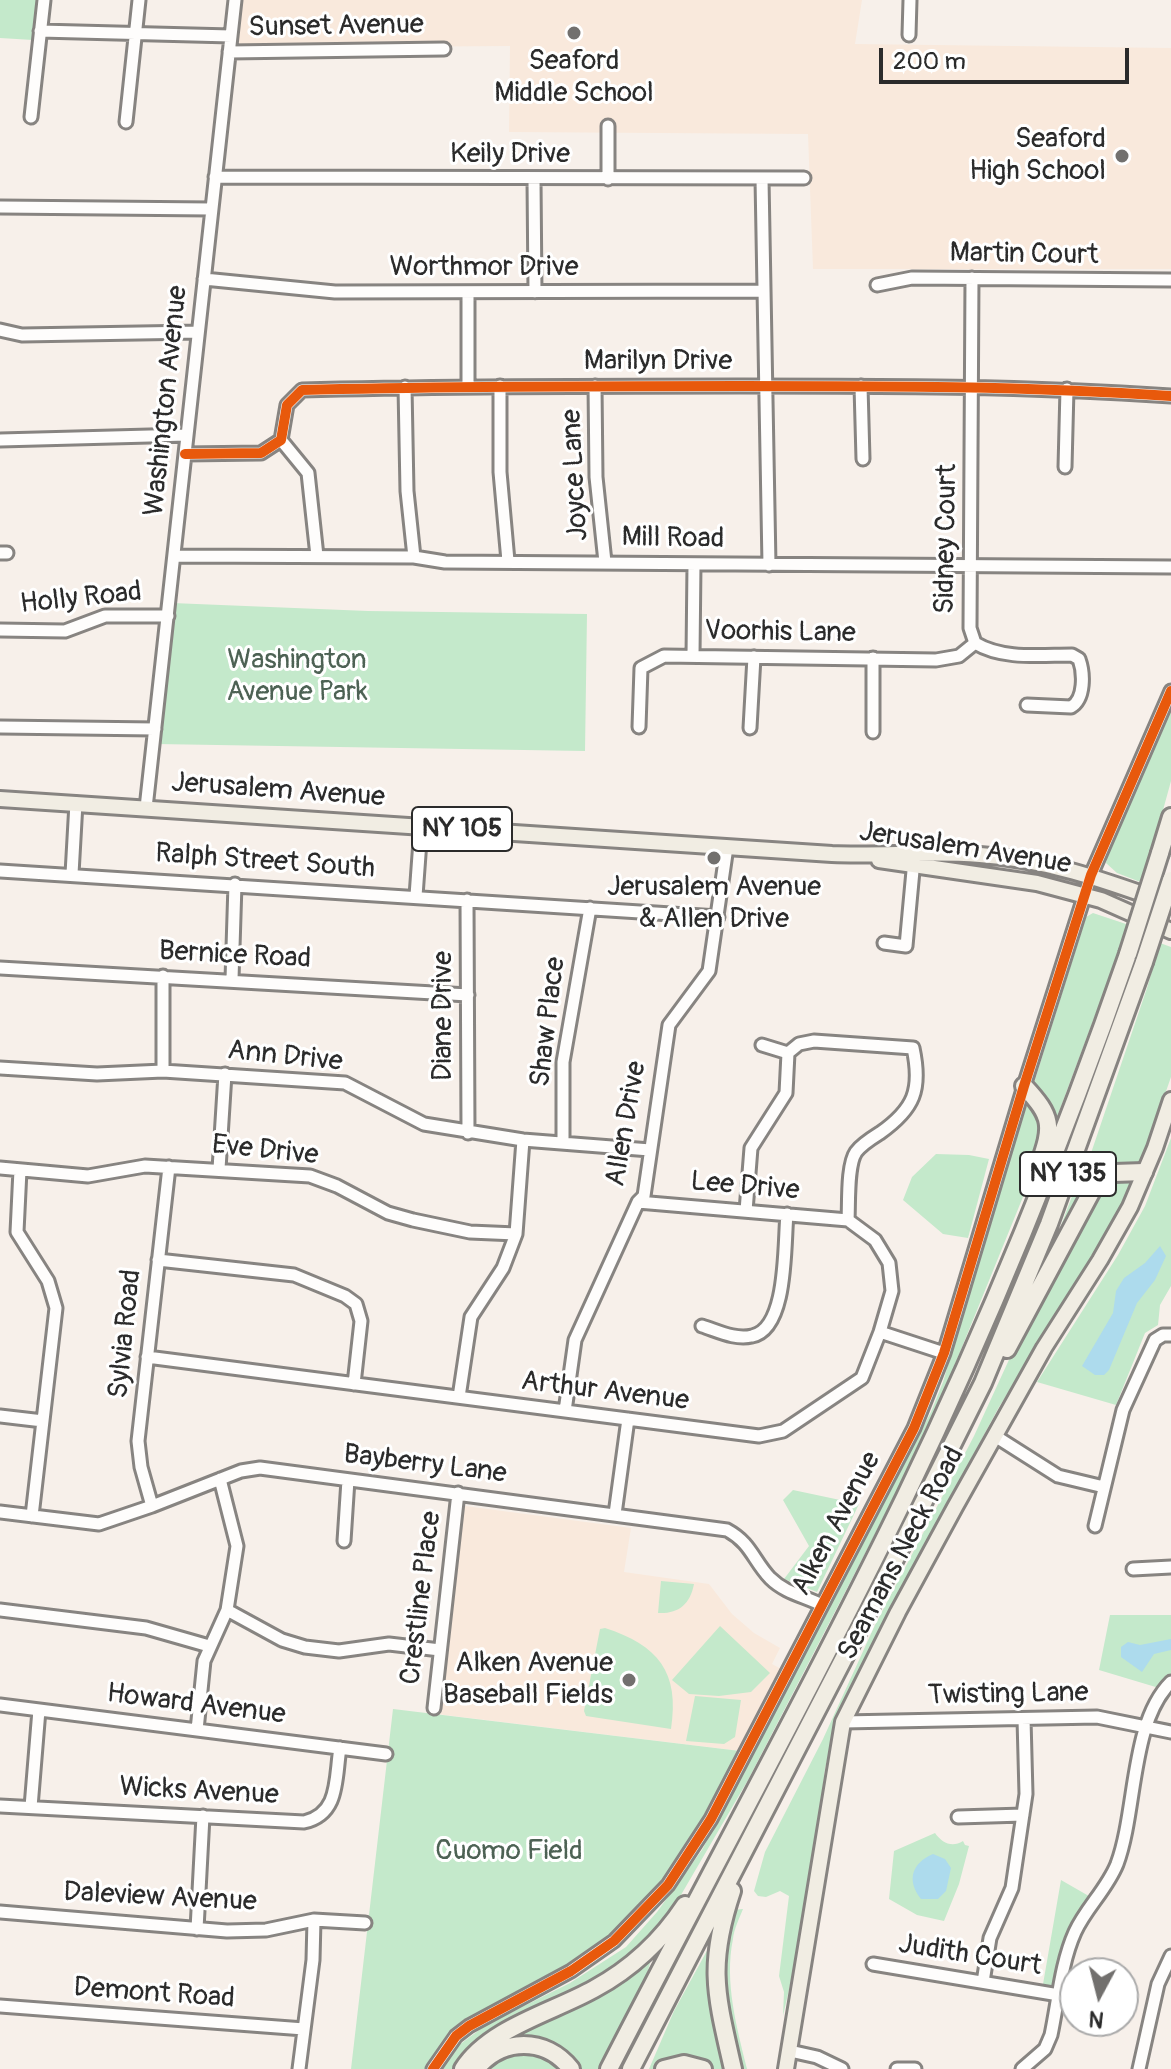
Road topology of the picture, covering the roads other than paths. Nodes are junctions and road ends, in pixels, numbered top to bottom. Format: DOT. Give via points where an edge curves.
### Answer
graph roads {
  1 [pos="44,0"];
  2 [pos="139,0"];
  3 [pos="235,0"];
  4 [pos="910,0"];
  5 [pos="40,31"];
  6 [pos="136,33"];
  7 [pos="909,35"];
  8 [pos="231,36"];
  9 [pos="444,49"];
  10 [pos="229,52"];
  11 [pos="31,117"];
  12 [pos="126,122"];
  13 [pos="608,126"];
  14 [pos="215,177"];
  15 [pos="804,178"];
  16 [pos="608,179"];
  17 [pos="762,179"];
  18 [pos="534,180"];
  19 [pos="0,207"];
  20 [pos="211,209"];
  21 [pos="972,278"];
  22 [pos="204,279"];
  23 [pos="1171,280"];
  24 [pos="877,285"];
  25 [pos="764,291"];
  26 [pos="468,292"];
  27 [pos="535,292"];
  28 [pos="0,330"];
  29 [pos="198,332"];
  30 [pos="468,386"];
  31 [pos="500,386"];
  32 [pos="595,386"];
  33 [pos="766,386"];
  34 [pos="861,386"];
  35 [pos="972,386"];
  36 [pos="405,387"];
  37 [pos="1067,389"];
  38 [pos="1171,396"];
  39 [pos="187,435"];
  40 [pos="0,440"];
  41 [pos="281,440"];
  42 [pos="185,454"];
  43 [pos="863,459"];
  44 [pos="1065,467"];
  45 [pos="174,556"];
  46 [pos="317,556"];
  47 [pos="414,557"];
  48 [pos="508,561"];
  49 [pos="605,562"];
  50 [pos="694,564"];
  51 [pos="769,565"];
  52 [pos="972,566"];
  53 [pos="1171,567"];
  54 [pos="168,616"];
  55 [pos="0,630"];
  56 [pos="975,643"];
  57 [pos="693,656"];
  58 [pos="754,657"];
  59 [pos="873,658"];
  60 [pos="1171,691"];
  61 [pos="1027,705"];
  62 [pos="0,727"];
  63 [pos="639,727"];
  64 [pos="750,728"];
  65 [pos="155,729"];
  66 [pos="873,732"];
  67 [pos="0,799"];
  68 [pos="76,803"];
  69 [pos="146,808"];
  70 [pos="1171,817"];
  71 [pos="421,827"];
  72 [pos="727,847"];
  73 [pos="915,858"];
  74 [pos="0,871"];
  75 [pos="72,874"];
  76 [pos="1091,875"];
  77 [pos="1171,880"];
  78 [pos="235,884"];
  79 [pos="1084,895"];
  80 [pos="416,896"];
  81 [pos="467,900"];
  82 [pos="1171,904"];
  83 [pos="590,908"];
  84 [pos="718,917"];
  85 [pos="1171,931"];
  86 [pos="884,943"];
  87 [pos="0,968"];
  88 [pos="163,976"];
  89 [pos="232,979"];
  90 [pos="468,995"];
  91 [pos="762,1045"];
  92 [pos="788,1053"];
  93 [pos="0,1068"];
  94 [pos="163,1071"];
  95 [pos="225,1074"];
  96 [pos="1024,1086"];
  97 [pos="1171,1100"];
  98 [pos="468,1133"];
  99 [pos="523,1140"];
  100 [pos="563,1142"];
  101 [pos="650,1150"];
  102 [pos="169,1167"];
  103 [pos="0,1168"];
  104 [pos="219,1169"];
  105 [pos="20,1170"];
  106 [pos="1144,1172"];
  107 [pos="638,1202"];
  108 [pos="746,1211"];
  109 [pos="787,1214"];
  110 [pos="848,1220"];
  111 [pos="516,1234"];
  112 [pos="158,1260"];
  113 [pos="1000,1288"];
  114 [pos="702,1326"];
  115 [pos="880,1332"];
  116 [pos="1171,1335"];
  117 [pos="944,1353"];
  118 [pos="147,1357"];
  119 [pos="983,1383"];
  120 [pos="354,1384"];
  121 [pos="459,1397"];
  122 [pos="565,1411"];
  123 [pos="0,1416"];
  124 [pos="628,1419"];
  125 [pos="43,1421"];
  126 [pos="995,1436"];
  127 [pos="220,1479"];
  128 [pos="348,1480"];
  129 [pos="1104,1487"];
  130 [pos="458,1493"];
  131 [pos="152,1506"];
  132 [pos="0,1512"];
  133 [pos="615,1514"];
  134 [pos="32,1516"];
  135 [pos="1095,1526"];
  136 [pos="344,1541"];
  137 [pos="1171,1567"];
  138 [pos="1133,1569"];
  139 [pos="822,1605"];
  140 [pos="0,1610"];
  141 [pos="227,1610"];
  142 [pos="209,1646"];
  143 [pos="440,1650"];
  144 [pos="1171,1682"];
  145 [pos="0,1705"];
  146 [pos="434,1708"];
  147 [pos="39,1710"];
  148 [pos="1024,1719"];
  149 [pos="843,1722"];
  150 [pos="1147,1726"];
  151 [pos="197,1730"];
  152 [pos="1171,1732"];
  153 [pos="340,1748"];
  154 [pos="386,1754"];
  155 [pos="0,1806"];
  156 [pos="31,1807"];
  157 [pos="1023,1815"];
  158 [pos="203,1816"];
  159 [pos="958,1817"];
  160 [pos="732,1834"];
  161 [pos="748,1842"];
  162 [pos="0,1912"];
  163 [pos="314,1920"];
  164 [pos="365,1923"];
  165 [pos="197,1929"];
  166 [pos="1171,1956"];
  167 [pos="1067,1957"];
  168 [pos="873,1964"];
  169 [pos="983,1982"];
  170 [pos="1059,1995"];
  171 [pos="0,2006"];
  172 [pos="304,2029"];
  173 [pos="790,2051"];
  174 [pos="299,2069"];
  175 [pos="433,2069"];
  176 [pos="463,2069"];
  177 [pos="476,2069"];
  178 [pos="571,2069"];
  179 [pos="609,2069"];
  180 [pos="631,2069"];
  181 [pos="664,2069"];
  182 [pos="703,2069"];
  183 [pos="733,2069"];
  184 [pos="786,2069"];
  185 [pos="842,2069"];
  186 [pos="897,2069"];
  187 [pos="915,2069"];
  188 [pos="1022,2069"];
  189 [pos="1139,2069"];
  1 -- 5 [label="street"];
  2 -- 6 [label="street"];
  3 -- 8 [label="street, Washington Avenue"];
  4 -- 7 [label="street"];
  5 -- 6 [label="street"];
  5 -- 11 [label="street"];
  6 -- 8 [label="street"];
  6 -- 12 [label="street"];
  8 -- 10 [label="street, Washington Avenue"];
  9 -- 10 [label="street, Sunset Avenue"];
  10 -- 14 [label="street, Washington Avenue"];
  13 -- 16 [label="street"];
  14 -- 18 [label="street, Keily Drive"];
  14 -- 20 [label="street, Washington Avenue"];
  15 -- 17 [label="street, Keily Drive"];
  16 -- 17 [label="street, Keily Drive"];
  16 -- 18 [label="street, Keily Drive"];
  17 -- 25 [label="street"];
  18 -- 27 [label="street"];
  19 -- 20 [label="street"];
  20 -- 22 [label="street, Washington Avenue"];
  21 -- 23 [label="street, Martin Court"];
  21 -- 24 [label="street, Martin Court" via="912,278"];
  21 -- 35 [label="street, Sidney Court"];
  22 -- 26 [label="street, Worthmor Drive" via="335,292"];
  22 -- 29 [label="street, Washington Avenue"];
  25 -- 27 [label="street, Worthmor Drive"];
  25 -- 33 [label="street"];
  26 -- 27 [label="street, Worthmor Drive"];
  26 -- 30 [label="street"];
  28 -- 29 [label="street" via="22,335"];
  29 -- 39 [label="street, Washington Avenue"];
  30 -- 31 [label="street, Marilyn Drive"];
  30 -- 36 [label="street, Marilyn Drive"];
  31 -- 32 [label="street, Marilyn Drive"];
  31 -- 48 [label="street"];
  32 -- 33 [label="street, Marilyn Drive"];
  32 -- 49 [label="street, Joyce Lane" via="596,477"];
  33 -- 34 [label="street, Marilyn Drive"];
  33 -- 51 [label="street"];
  34 -- 35 [label="street, Marilyn Drive"];
  34 -- 43 [label="street"];
  35 -- 37 [label="street, Marilyn Drive"];
  35 -- 52 [label="street, Sidney Court"];
  36 -- 41 [label="street, Marilyn Drive" via="302,390 287,405"];
  36 -- 47 [label="street"];
  37 -- 38 [label="street, Marilyn Drive"];
  37 -- 44 [label="street"];
  39 -- 40 [label="street"];
  39 -- 42 [label="street, Washington Avenue"];
  41 -- 42 [label="street" via="261,453"];
  41 -- 46 [label="street" via="308,473"];
  42 -- 45 [label="street, Washington Avenue"];
  45 -- 46 [label="street, Mill Road"];
  45 -- 54 [label="street, Washington Avenue"];
  46 -- 47 [label="street, Mill Road"];
  47 -- 48 [label="street, Mill Road"];
  48 -- 49 [label="street, Mill Road"];
  49 -- 50 [label="street, Mill Road"];
  50 -- 51 [label="street, Mill Road"];
  50 -- 57 [label="street"];
  51 -- 52 [label="street, Mill Road"];
  52 -- 53 [label="street, Mill Road"];
  52 -- 56 [label="street, Sidney Court" via="970,628"];
  54 -- 55 [label="street, Holly Road" via="105,616 65,631"];
  54 -- 65 [label="street, Washington Avenue"];
  56 -- 59 [label="street, Voorhis Lane" via="959,656 936,660"];
  56 -- 61 [label="street, Sidney Court" via="1004,654 1079,659 1077,704"];
  57 -- 58 [label="street, Voorhis Lane"];
  57 -- 63 [label="street, Voorhis Lane" via="664,656 641,668"];
  58 -- 59 [label="street, Voorhis Lane"];
  58 -- 64 [label="street"];
  59 -- 66 [label="street"];
  60 -- 76 [label="street"];
  62 -- 65 [label="street"];
  65 -- 69 [label="street, Washington Avenue"];
  67 -- 68 [label="main road, Jerusalem Avenue / NY 105"];
  68 -- 69 [label="main road, Jerusalem Avenue / NY 105"];
  68 -- 75 [label="street"];
  69 -- 71 [label="main road, Jerusalem Avenue / NY 105"];
  70 -- 113 [label="highway, NY 135, bridge" via="1074,1105"];
  71 -- 72 [label="main road, Jerusalem Avenue / NY 105"];
  71 -- 80 [label="street"];
  72 -- 73 [label="main road, Jerusalem Avenue / NY 105"];
  72 -- 84 [label="street, Allen Drive"];
  73 -- 76 [label="main road, Jerusalem Avenue / NY 105" via="983,855"];
  73 -- 79 [label="main road, Jerusalem Avenue / NY 105"];
  73 -- 86 [label="street" via="906,946"];
  74 -- 75 [label="street, Ralph Street South"];
  75 -- 78 [label="street, Ralph Street South"];
  76 -- 79 [label="street, Alken Avenue"];
  76 -- 82 [label="main road, Jerusalem Avenue / NY 105"];
  77 -- 119 [label="highway, NY 135, bridge" via="1097,1096"];
  78 -- 80 [label="street, Ralph Street South"];
  78 -- 89 [label="street"];
  79 -- 85 [label="main road, Jerusalem Avenue / NY 105"];
  79 -- 96 [label="street, Alken Avenue"];
  80 -- 81 [label="street, Ralph Street South"];
  81 -- 83 [label="street, Ralph Street South"];
  81 -- 90 [label="street, Diane Drive"];
  83 -- 84 [label="street, Ralph Street South"];
  83 -- 100 [label="street, Shaw Place" via="563,1062"];
  84 -- 101 [label="street, Allen Drive" via="709,971 669,1025"];
  87 -- 88 [label="street, Bernice Road"];
  88 -- 89 [label="street, Bernice Road"];
  88 -- 94 [label="street"];
  89 -- 90 [label="street, Bernice Road"];
  90 -- 98 [label="street, Diane Drive"];
  91 -- 92 [label="street"];
  92 -- 108 [label="street" via="786,1093 751,1148"];
  92 -- 110 [label="street" via="814,1041 913,1048 913,1101 904,1115 853,1155"];
  93 -- 94 [label="street, Ann Drive" via="97,1074"];
  94 -- 95 [label="street, Ann Drive"];
  95 -- 98 [label="street, Ann Drive" via="345,1083 424,1124"];
  95 -- 104 [label="street"];
  96 -- 113 [label="highway" via="1043,1106 1050,1128"];
  96 -- 117 [label="street, Alken Avenue"];
  97 -- 106 [label="main road, Seamans Neck Road"];
  98 -- 99 [label="street, Ann Drive"];
  99 -- 100 [label="street, Ann Drive"];
  99 -- 111 [label="street"];
  100 -- 101 [label="street, Ann Drive"];
  101 -- 107 [label="street, Allen Drive" via="644,1196"];
  102 -- 104 [label="street, Eve Drive"];
  102 -- 105 [label="street, Eve Drive" via="88,1176"];
  102 -- 112 [label="street, Sylvia Road"];
  103 -- 105 [label="street, Eve Drive"];
  104 -- 111 [label="street, Eve Drive" via="310,1176 400,1216 470,1232"];
  105 -- 125 [label="street" via="17,1232 48,1281 56,1308"];
  106 -- 119 [label="highway" via="1114,1173 1095,1185 1002,1359"];
  106 -- 126 [label="main road, Seamans Neck Road" via="1130,1207"];
  107 -- 108 [label="street, Lee Drive"];
  107 -- 122 [label="street, Allen Drive" via="575,1340"];
  108 -- 109 [label="street, Lee Drive"];
  109 -- 110 [label="street, Lee Drive"];
  109 -- 114 [label="street" via="779,1306 769,1325 755,1336 736,1337"];
  110 -- 115 [label="street, Arthur Avenue" via="875,1240 889,1263 892,1291"];
  111 -- 121 [label="street" via="503,1268 471,1317"];
  112 -- 118 [label="street, Sylvia Road"];
  112 -- 120 [label="street" via="294,1275 345,1296 356,1304 361,1321"];
  113 -- 160 [label="highway, NY 135" via="904,1498"];
  115 -- 117 [label="street"];
  115 -- 124 [label="street, Arthur Avenue" via="862,1378 783,1431 759,1436"];
  116 -- 129 [label="street" via="1155,1340 1146,1357 1123,1410"];
  117 -- 139 [label="street, Alken Avenue" via="914,1428"];
  118 -- 120 [label="street, Arthur Avenue"];
  118 -- 131 [label="street, Sylvia Road" via="138,1441"];
  119 -- 161 [label="highway, NY 135"];
  120 -- 121 [label="street, Arthur Avenue"];
  121 -- 122 [label="street, Arthur Avenue"];
  122 -- 124 [label="street, Arthur Avenue"];
  123 -- 125 [label="street"];
  124 -- 133 [label="street"];
  125 -- 134 [label="street"];
  126 -- 129 [label="street" via="1058,1476"];
  126 -- 149 [label="main road, Seamans Neck Road"];
  127 -- 128 [label="street, Bayberry Lane" via="260,1468"];
  127 -- 131 [label="street, Bayberry Lane"];
  127 -- 141 [label="street" via="237,1546"];
  128 -- 130 [label="street, Bayberry Lane"];
  128 -- 136 [label="street"];
  129 -- 135 [label="street"];
  130 -- 133 [label="street, Bayberry Lane"];
  130 -- 143 [label="street, Crestline Place"];
  131 -- 134 [label="street, Bayberry Lane" via="99,1524"];
  132 -- 134 [label="street, Bayberry Lane"];
  133 -- 139 [label="street, Bayberry Lane" via="727,1530 747,1544 772,1581"];
  137 -- 138 [label="street"];
  139 -- 175 [label="street, Alken Avenue" via="710,1821 668,1885 595,1956 456,2036"];
  140 -- 142 [label="street" via="146,1628"];
  141 -- 142 [label="street"];
  141 -- 143 [label="street" via="305,1647 339,1651 389,1644"];
  142 -- 151 [label="street"];
  143 -- 146 [label="street, Crestline Place"];
  144 -- 150 [label="street"];
  145 -- 147 [label="street, Howard Avenue"];
  147 -- 151 [label="street, Howard Avenue"];
  147 -- 156 [label="street"];
  148 -- 149 [label="street, Twisting Lane"];
  148 -- 150 [label="street, Twisting Lane" via="1097,1717"];
  148 -- 157 [label="street"];
  149 -- 173 [label="main road, Seamans Neck Road"];
  150 -- 152 [label="street, Twisting Lane"];
  150 -- 167 [label="street" via="1117,1863 1076,1930"];
  151 -- 153 [label="street, Howard Avenue"];
  153 -- 154 [label="street, Howard Avenue"];
  153 -- 158 [label="street, Wicks Avenue" via="332,1799 316,1819"];
  155 -- 156 [label="street, Wicks Avenue"];
  156 -- 158 [label="street, Wicks Avenue"];
  157 -- 159 [label="street"];
  157 -- 169 [label="street" via="1012,1888 990,1938"];
  158 -- 165 [label="street"];
  160 -- 176 [label="highway" via="674,1920 633,1963 592,1990 500,2035"];
  160 -- 179 [label="highway, NY 135"];
  161 -- 180 [label="highway, NY 135"];
  161 -- 183 [label="highway" via="715,1959"];
  162 -- 165 [label="street, Daleview Avenue"];
  163 -- 164 [label="street, Daleview Avenue"];
  163 -- 165 [label="street, Daleview Avenue" via="254,1931"];
  163 -- 172 [label="street"];
  166 -- 189 [label="street" via="1158,1984"];
  168 -- 169 [label="street, Judith Court"];
  169 -- 170 [label="street, Judith Court"];
  170 -- 188 [label="street" via="1045,2049"];
  171 -- 172 [label="street, Demont Road"];
  172 -- 174 [label="street"];
  173 -- 184 [label="main road, Seamans Neck Road"];
  173 -- 185 [label="street"];
  177 -- 178 [label="highway" via="500,2049 530,2044 560,2056"];
  181 -- 182 [label="highway" via="684,2064"];
  186 -- 187 [label="street"];
}
